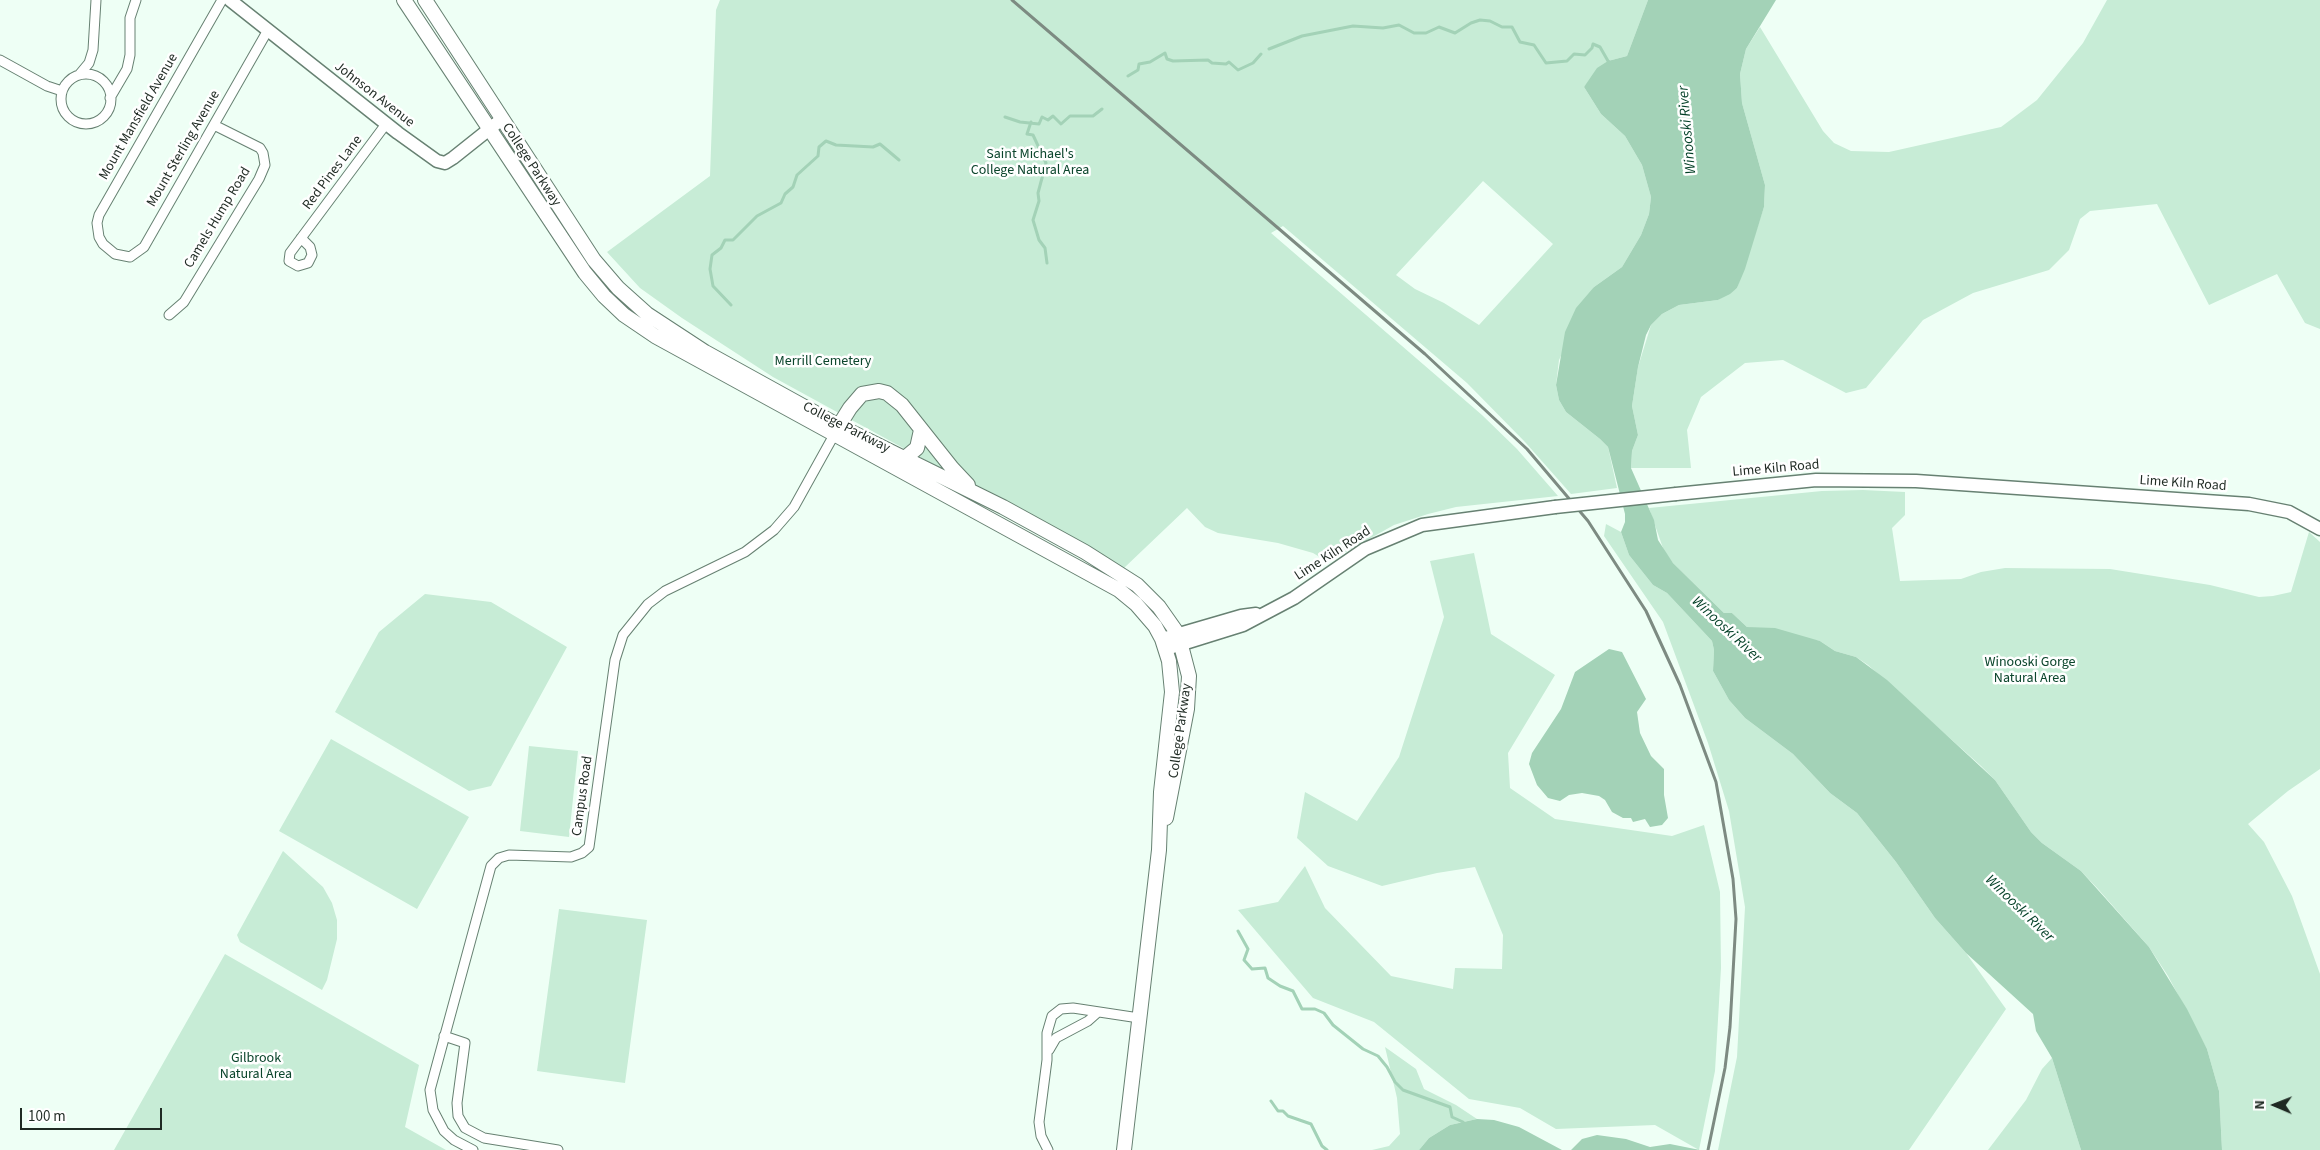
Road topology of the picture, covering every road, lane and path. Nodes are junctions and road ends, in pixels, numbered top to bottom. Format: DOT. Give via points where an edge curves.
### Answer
graph roads {
  1 [pos="96,0"];
  2 [pos="136,0"];
  3 [pos="222,0"];
  4 [pos="230,0"];
  5 [pos="404,0"];
  6 [pos="425,0"];
  7 [pos="268,30"];
  8 [pos="447,34"];
  9 [pos="428,35"];
  10 [pos="0,60"];
  11 [pos="79,75"];
  12 [pos="62,91"];
  13 [pos="110,98"];
  14 [pos="502,119"];
  15 [pos="386,124"];
  16 [pos="214,125"];
  17 [pos="489,128"];
  18 [pos="301,238"];
  19 [pos="109,249"];
  20 [pos="169,316"];
  21 [pos="836,430"];
  22 [pos="921,430"];
  23 [pos="907,458"];
  24 [pos="894,466"];
  25 [pos="980,495"];
  26 [pos="2318,525"];
  27 [pos="1180,639"];
  28 [pos="1164,644"];
  29 [pos="1159,850"];
  30 [pos="1097,1013"];
  31 [pos="1138,1018"];
  32 [pos="444,1036"];
  33 [pos="1046,1060"];
  34 [pos="473,1150"];
  35 [pos="558,1150"];
  36 [pos="1048,1150"];
  37 [pos="1124,1150"];
  1 -- 11 [label="street" via="94,50"];
  2 -- 13 [label="street" via="130,18 127,69"];
  3 -- 19 [label="street, Mount Mansfield Avenue" via="99,215 97,230"];
  4 -- 7 [label="main road, Johnson Avenue"];
  5 -- 9 [label="main road, College Parkway"];
  6 -- 8 [label="main road, College Parkway"];
  7 -- 15 [label="main road, Johnson Avenue"];
  7 -- 16 [label="street, Mount Sterling Avenue"];
  8 -- 9 [label="main road"];
  8 -- 14 [label="main road, College Parkway"];
  9 -- 17 [label="main road, College Parkway"];
  10 -- 12 [label="street"];
  11 -- 12 [label="street" via="70,80"];
  11 -- 13 [label="street" via="100,79"];
  12 -- 13 [label="street" via="66,113 83,124 102,118"];
  14 -- 17 [label="main road, Johnson Avenue"];
  14 -- 21 [label="main road, College Parkway" via="589,253 632,301 679,336"];
  15 -- 17 [label="main road, Johnson Avenue" via="432,159 444,163"];
  15 -- 18 [label="street, Red Pines Lane"];
  16 -- 19 [label="street, Mount Sterling Avenue" via="144,247 130,257"];
  16 -- 20 [label="street, Camels Hump Road" via="260,148 265,165 184,302"];
  17 -- 21 [label="main road, College Parkway" via="584,273 624,315 655,336"];
  21 -- 22 [label="main road" via="862,394 879,391 895,398"];
  21 -- 23 [label="main road, College Parkway"];
  21 -- 24 [label="main road, College Parkway"];
  21 -- 32 [label="street, Campus Road" via="794,507 774,530 745,552 665,591 648,604 623,635 615,660 591,843 576,856 508,855 491,866"];
  22 -- 23 [label="main road" via="917,448"];
  22 -- 25 [label="main road" via="952,468"];
  23 -- 24 [label="main road"];
  23 -- 25 [label="main road, College Parkway"];
  24 -- 28 [label="main road, College Parkway" via="1119,590 1141,610"];
  25 -- 27 [label="main road, College Parkway" via="1085,552 1137,585 1160,606"];
  26 -- 27 [label="main road, Lime Kiln Road, bridge" via="2289,512 2249,504 1916,481 1816,480 1676,494 1422,525 1365,549 1299,594 1243,625"];
  27 -- 28 [label="main road, Lime Kiln Road"];
  27 -- 29 [label="main road, College Parkway" via="1189,676 1187,709"];
  28 -- 29 [label="main road, College Parkway" via="1172,692 1161,792"];
  29 -- 31 [label="main road, College Parkway"];
  30 -- 31 [label="street"];
  30 -- 33 [label="street" via="1056,1038"];
  30 -- 33 [label="street" via="1073,1008 1056,1012 1048,1028"];
  31 -- 37 [label="main road, College Parkway"];
  32 -- 34 [label="street, Campus Road" via="431,1085 433,1110 447,1134"];
  32 -- 35 [label="street" via="465,1043 456,1103 458,1116 465,1128 484,1138"];
  33 -- 36 [label="street" via="1039,1122"];
}
